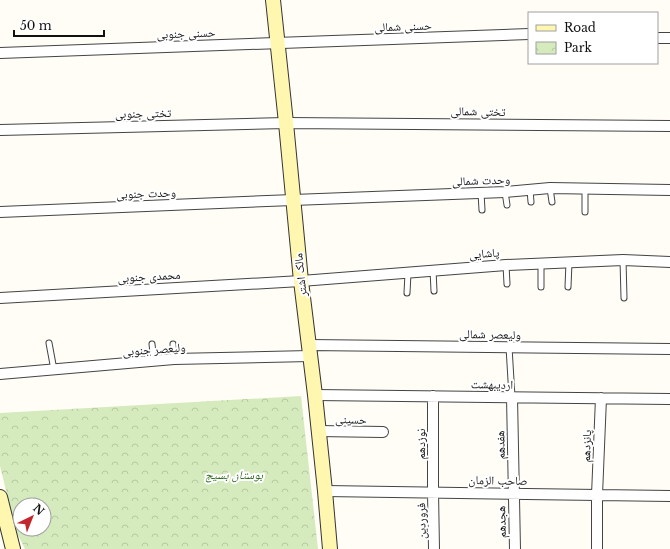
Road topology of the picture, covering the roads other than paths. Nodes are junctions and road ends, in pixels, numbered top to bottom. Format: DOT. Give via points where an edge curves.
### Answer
graph roads {
  1 [pos="273,0"];
  2 [pos="528,34"];
  3 [pos="658,38"];
  4 [pos="670,38"];
  5 [pos="278,43"];
  6 [pos="0,53"];
  7 [pos="286,123"];
  8 [pos="670,126"];
  9 [pos="0,130"];
  10 [pos="550,188"];
  11 [pos="585,189"];
  12 [pos="530,190"];
  13 [pos="670,190"];
  14 [pos="506,192"];
  15 [pos="481,193"];
  16 [pos="293,200"];
  17 [pos="531,202"];
  18 [pos="552,202"];
  19 [pos="507,205"];
  20 [pos="482,210"];
  21 [pos="0,212"];
  22 [pos="585,212"];
  23 [pos="622,260"];
  24 [pos="570,262"];
  25 [pos="670,262"];
  26 [pos="541,263"];
  27 [pos="506,264"];
  28 [pos="434,270"];
  29 [pos="408,272"];
  30 [pos="300,281"];
  31 [pos="507,284"];
  32 [pos="568,286"];
  33 [pos="541,288"];
  34 [pos="434,292"];
  35 [pos="407,293"];
  36 [pos="0,298"];
  37 [pos="624,298"];
  38 [pos="50,343"];
  39 [pos="152,344"];
  40 [pos="173,344"];
  41 [pos="509,347"];
  42 [pos="670,349"];
  43 [pos="309,350"];
  44 [pos="174,360"];
  45 [pos="154,361"];
  46 [pos="54,370"];
  47 [pos="0,374"];
  48 [pos="315,395"];
  49 [pos="433,396"];
  50 [pos="512,397"];
  51 [pos="601,398"];
  52 [pos="670,399"];
  53 [pos="318,430"];
  54 [pos="383,432"];
  55 [pos="325,491"];
  56 [pos="433,492"];
  57 [pos="513,494"];
  58 [pos="597,495"];
  59 [pos="670,496"];
  60 [pos="0,497"];
  61 [pos="13,549"];
  62 [pos="330,549"];
  63 [pos="434,549"];
  64 [pos="515,549"];
  65 [pos="597,549"];
  1 -- 5 [label="street, مالک اشتر"];
  2 -- 5 [label="street, حسنی شمالی"];
  3 -- 4 [label="street"];
  5 -- 6 [label="street, حسنی جنوبی"];
  5 -- 7 [label="street, مالک اشتر"];
  7 -- 8 [label="street, تختی شمالی"];
  7 -- 9 [label="street, تختی جنوبی"];
  7 -- 16 [label="street, مالک اشتر"];
  10 -- 11 [label="street, وحدت شمالی"];
  10 -- 12 [label="street, وحدت شمالی"];
  10 -- 18 [label="lane"];
  11 -- 13 [label="street, وحدت شمالی"];
  11 -- 22 [label="lane"];
  12 -- 14 [label="street, وحدت شمالی"];
  12 -- 17 [label="lane"];
  14 -- 15 [label="street, وحدت شمالی"];
  14 -- 19 [label="lane"];
  15 -- 16 [label="street, وحدت شمالی"];
  15 -- 20 [label="lane"];
  16 -- 21 [label="street, وحدت جنوبی"];
  16 -- 30 [label="street, مالک اشتر"];
  23 -- 24 [label="street, پاشایی"];
  23 -- 25 [label="street, پاشایی"];
  23 -- 37 [label="lane"];
  24 -- 26 [label="street, پاشایی"];
  24 -- 32 [label="lane"];
  26 -- 27 [label="street, پاشایی"];
  26 -- 33 [label="lane"];
  27 -- 28 [label="street, پاشایی"];
  27 -- 31 [label="lane"];
  28 -- 29 [label="street, پاشایی"];
  28 -- 34 [label="lane"];
  29 -- 30 [label="street, پاشایی"];
  29 -- 35 [label="lane"];
  30 -- 36 [label="street, محمدی جنوبی"];
  30 -- 43 [label="street, مالک اشتر"];
  38 -- 46 [label="lane"];
  39 -- 45 [label="lane"];
  40 -- 44 [label="lane"];
  41 -- 42 [label="street, ولیعصر شمالی"];
  41 -- 43 [label="street, ولیعصر شمالی"];
  41 -- 50 [label="lane"];
  43 -- 44 [label="street, ولیعصر جنوبی"];
  43 -- 48 [label="street, مالک اشتر"];
  44 -- 45 [label="street, ولیعصر جنوبی"];
  45 -- 46 [label="street, ولیعصر جنوبی"];
  46 -- 47 [label="street, ولیعصر جنوبی"];
  48 -- 49 [label="street, اردیبهشت"];
  48 -- 53 [label="street, مالک اشتر"];
  49 -- 50 [label="street, اردیبهشت"];
  49 -- 56 [label="street, نوزدهم"];
  50 -- 51 [label="street, اردیبهشت"];
  50 -- 57 [label="street, هفدهم"];
  51 -- 52 [label="street, اردیبهشت"];
  51 -- 58 [label="street, پانزدهم"];
  53 -- 54 [label="street, حسینی"];
  53 -- 55 [label="street, مالک اشتر"];
  55 -- 56 [label="street, صاحب الزمان"];
  55 -- 62 [label="street, مالک اشتر"];
  56 -- 57 [label="street, صاحب الزمان"];
  56 -- 63 [label="street, فروردین"];
  57 -- 58 [label="street, صاحب الزمان"];
  57 -- 64 [label="street, هجدهم"];
  58 -- 59 [label="street, صاحب الزمان"];
  58 -- 65 [label="street, پانزدهم"];
  60 -- 61 [label="street"];
}
